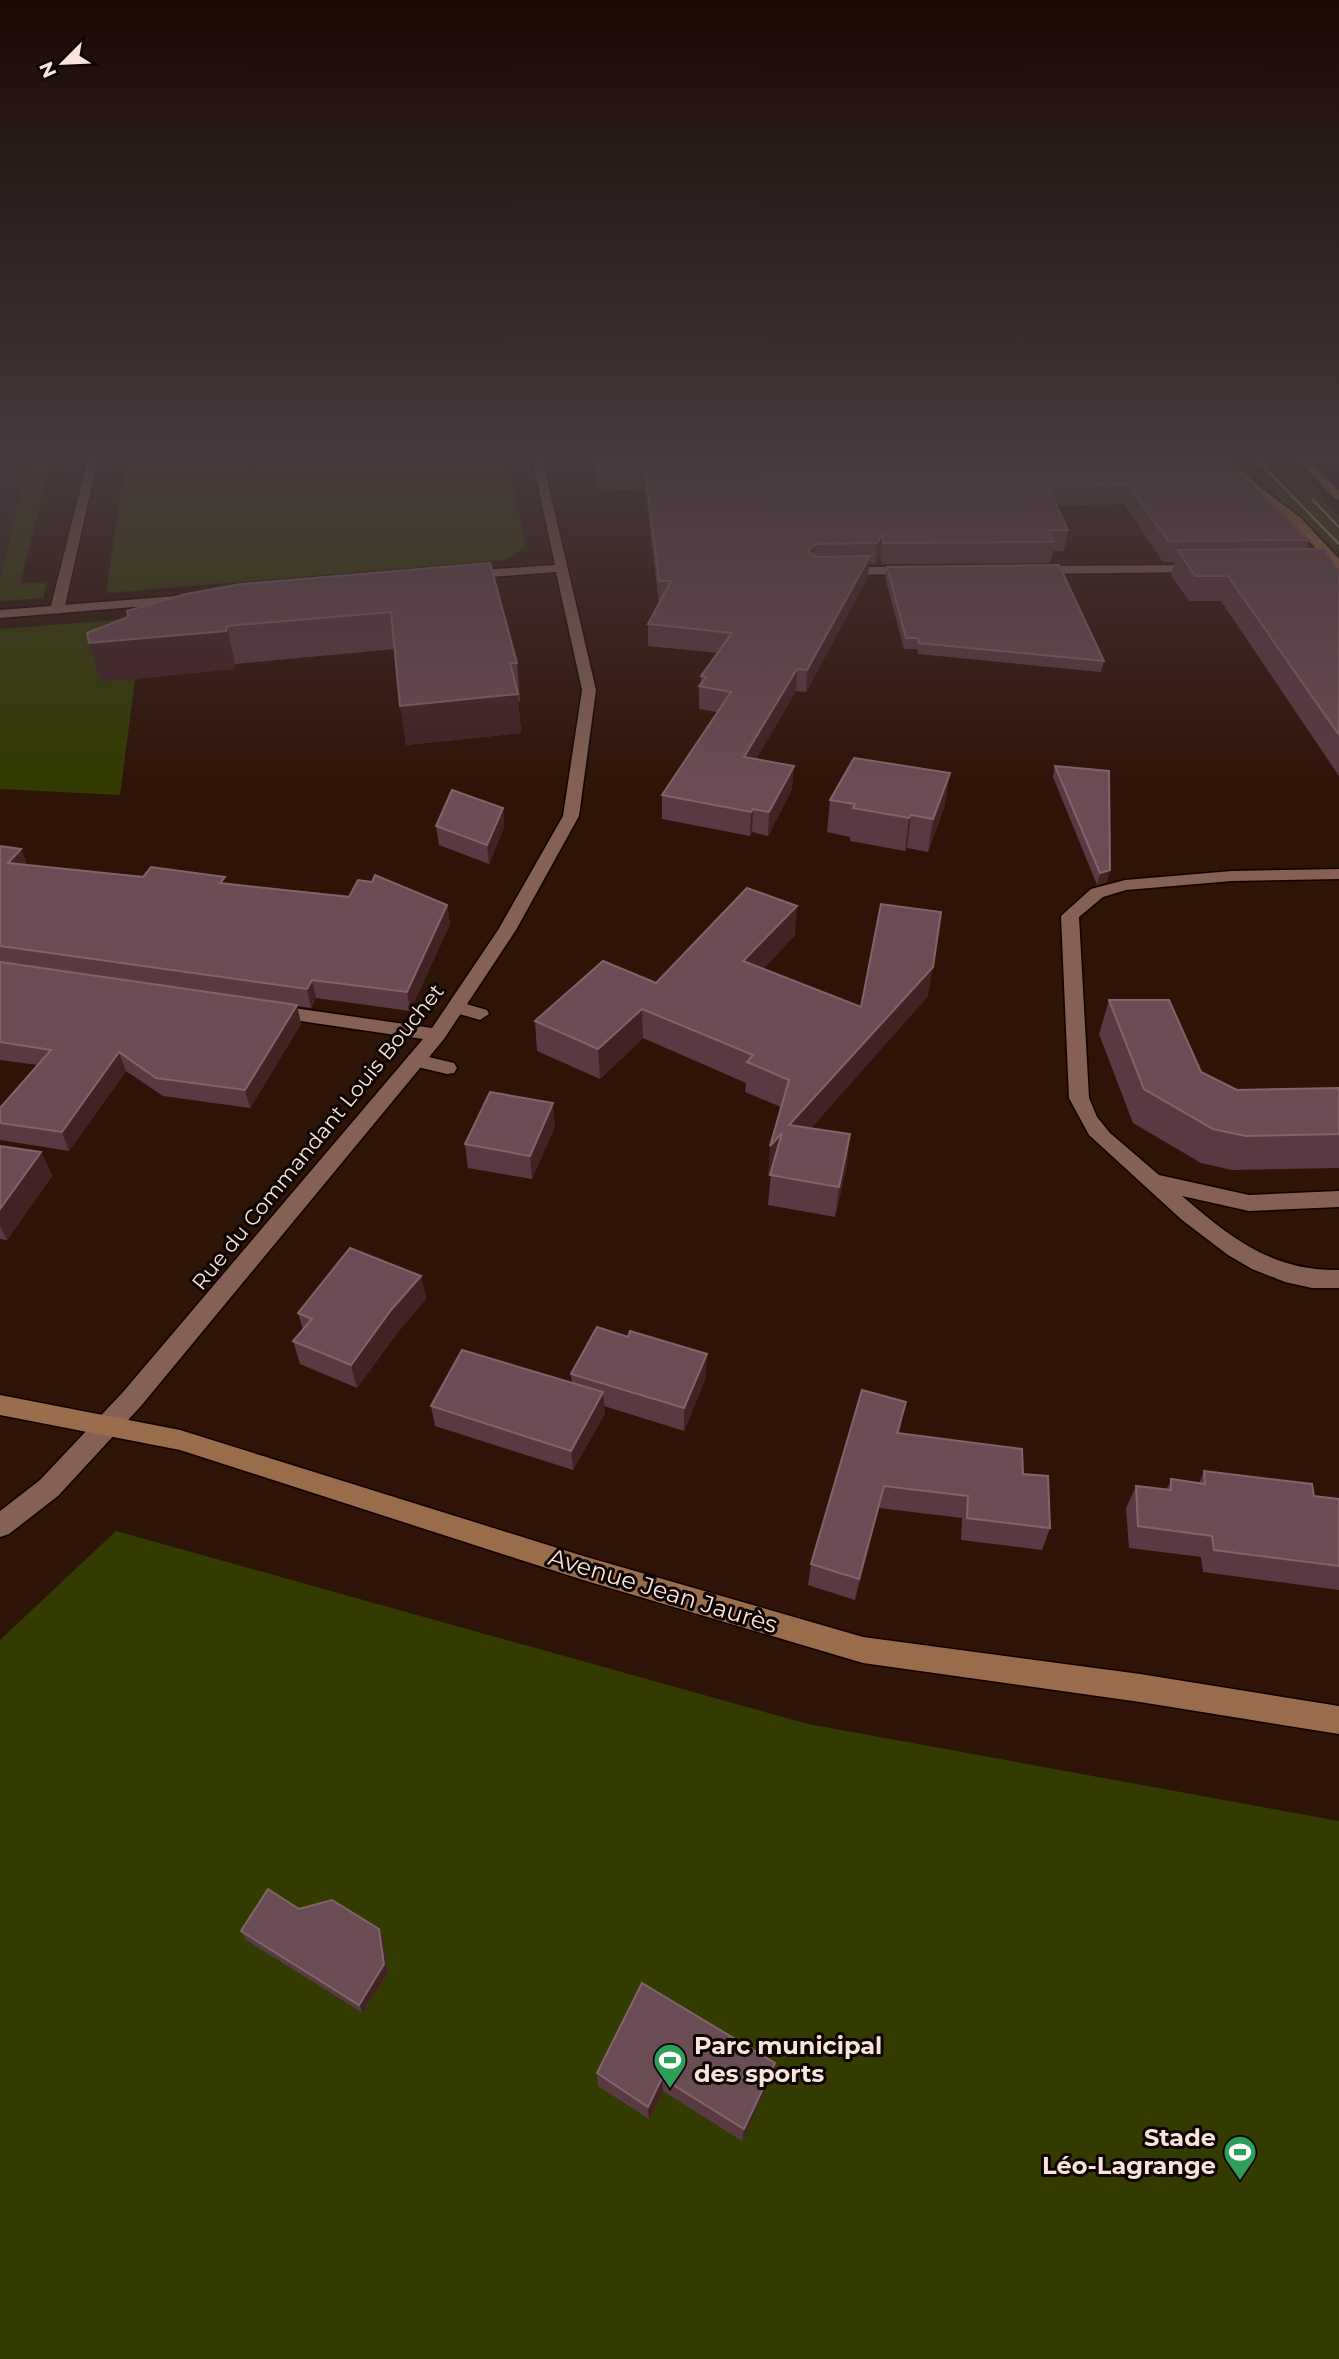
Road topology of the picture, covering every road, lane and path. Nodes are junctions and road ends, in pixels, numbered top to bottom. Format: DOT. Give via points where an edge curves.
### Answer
graph roads {
  1 [pos="67,568"];
  2 [pos="561,568"];
  3 [pos="562,568"];
  4 [pos="1216,569"];
  5 [pos="1022,570"];
  6 [pos="829,571"];
  7 [pos="926,571"];
  8 [pos="454,576"];
  9 [pos="210,597"];
  10 [pos="57,610"];
  11 [pos="0,614"];
  12 [pos="1339,874"];
  13 [pos="456,1007"];
  14 [pos="259,1009"];
  15 [pos="480,1014"];
  16 [pos="437,1035"];
  17 [pos="416,1060"];
  18 [pos="447,1068"];
  19 [pos="1153,1182"];
  20 [pos="1339,1199"];
  21 [pos="1339,1279"];
  22 [pos="0,1405"];
  23 [pos="108,1425"];
  24 [pos="0,1526"];
  25 [pos="1339,1720"];
  1 -- 10 [label="street"];
  2 -- 8 [label="street"];
  3 -- 13 [label="street, Rue du Commandant Louis Bouchet" via="589,690 571,816 508,930"];
  4 -- 5 [label="street"];
  6 -- 7 [label="street"];
  9 -- 10 [label="street"];
  10 -- 11 [label="street"];
  12 -- 19 [label="street" via="1125,885 1097,893 1070,916 1079,1098 1090,1123"];
  13 -- 15 [label="street"];
  13 -- 16 [label="street, Rue du Commandant Louis Bouchet"];
  14 -- 16 [label="street"];
  16 -- 17 [label="street, Rue du Commandant Louis Bouchet"];
  17 -- 18 [label="street"];
  17 -- 23 [label="street, Rue du Commandant Louis Bouchet"];
  19 -- 20 [label="street" via="1249,1203"];
  19 -- 21 [label="street" via="1236,1250 1282,1272 1320,1281"];
  22 -- 23 [label="street, Avenue Jean Jaurès"];
  23 -- 24 [label="street, Rue du Commandant Louis Bouchet" via="49,1488"];
  23 -- 25 [label="street, Avenue Jean Jaurès" via="180,1440 583,1568 863,1650"];
}
